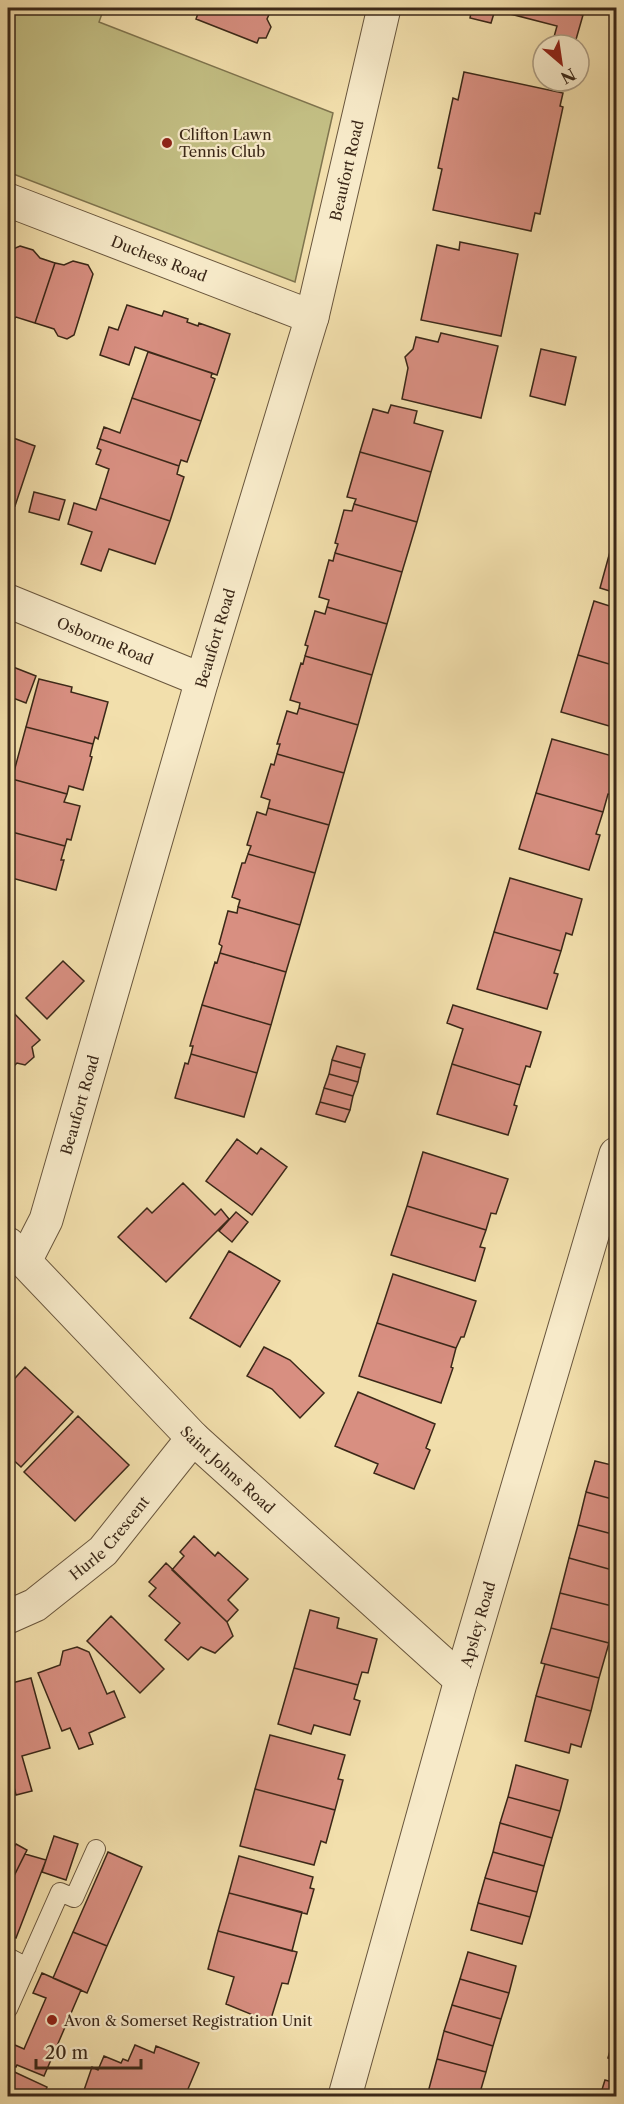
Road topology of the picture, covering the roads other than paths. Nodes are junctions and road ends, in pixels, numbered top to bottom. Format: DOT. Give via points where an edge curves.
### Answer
graph roads {
  1 [pos="384,8"];
  2 [pos="8,200"];
  3 [pos="312,316"];
  4 [pos="8,601"];
  5 [pos="202,680"];
  6 [pos="616,1154"];
  7 [pos="16,1253"];
  8 [pos="194,1438"];
  9 [pos="8,1617"];
  10 [pos="461,1680"];
  11 [pos="96,1849"];
  12 [pos="8,1956"];
  13 [pos="27,1967"];
  14 [pos="8,2009"];
  15 [pos="345,2097"];
  1 -- 3 [label="street, Beaufort Road"];
  2 -- 3 [label="street, Duchess Road"];
  3 -- 5 [label="street, Beaufort Road"];
  4 -- 5 [label="street, Osborne Road"];
  5 -- 7 [label="street, Beaufort Road" via="46,1220"];
  6 -- 10 [label="street, Apsley Road"];
  7 -- 8 [label="street, Saint Johns Road"];
  8 -- 9 [label="street, Hurle Crescent" via="103,1551 35,1605"];
  8 -- 10 [label="street, Saint Johns Road"];
  10 -- 15 [label="street, Apsley Road"];
  11 -- 13 [label="lane" via="74,1898 60,1892"];
  12 -- 13 [label="lane"];
  13 -- 14 [label="lane"];
}
